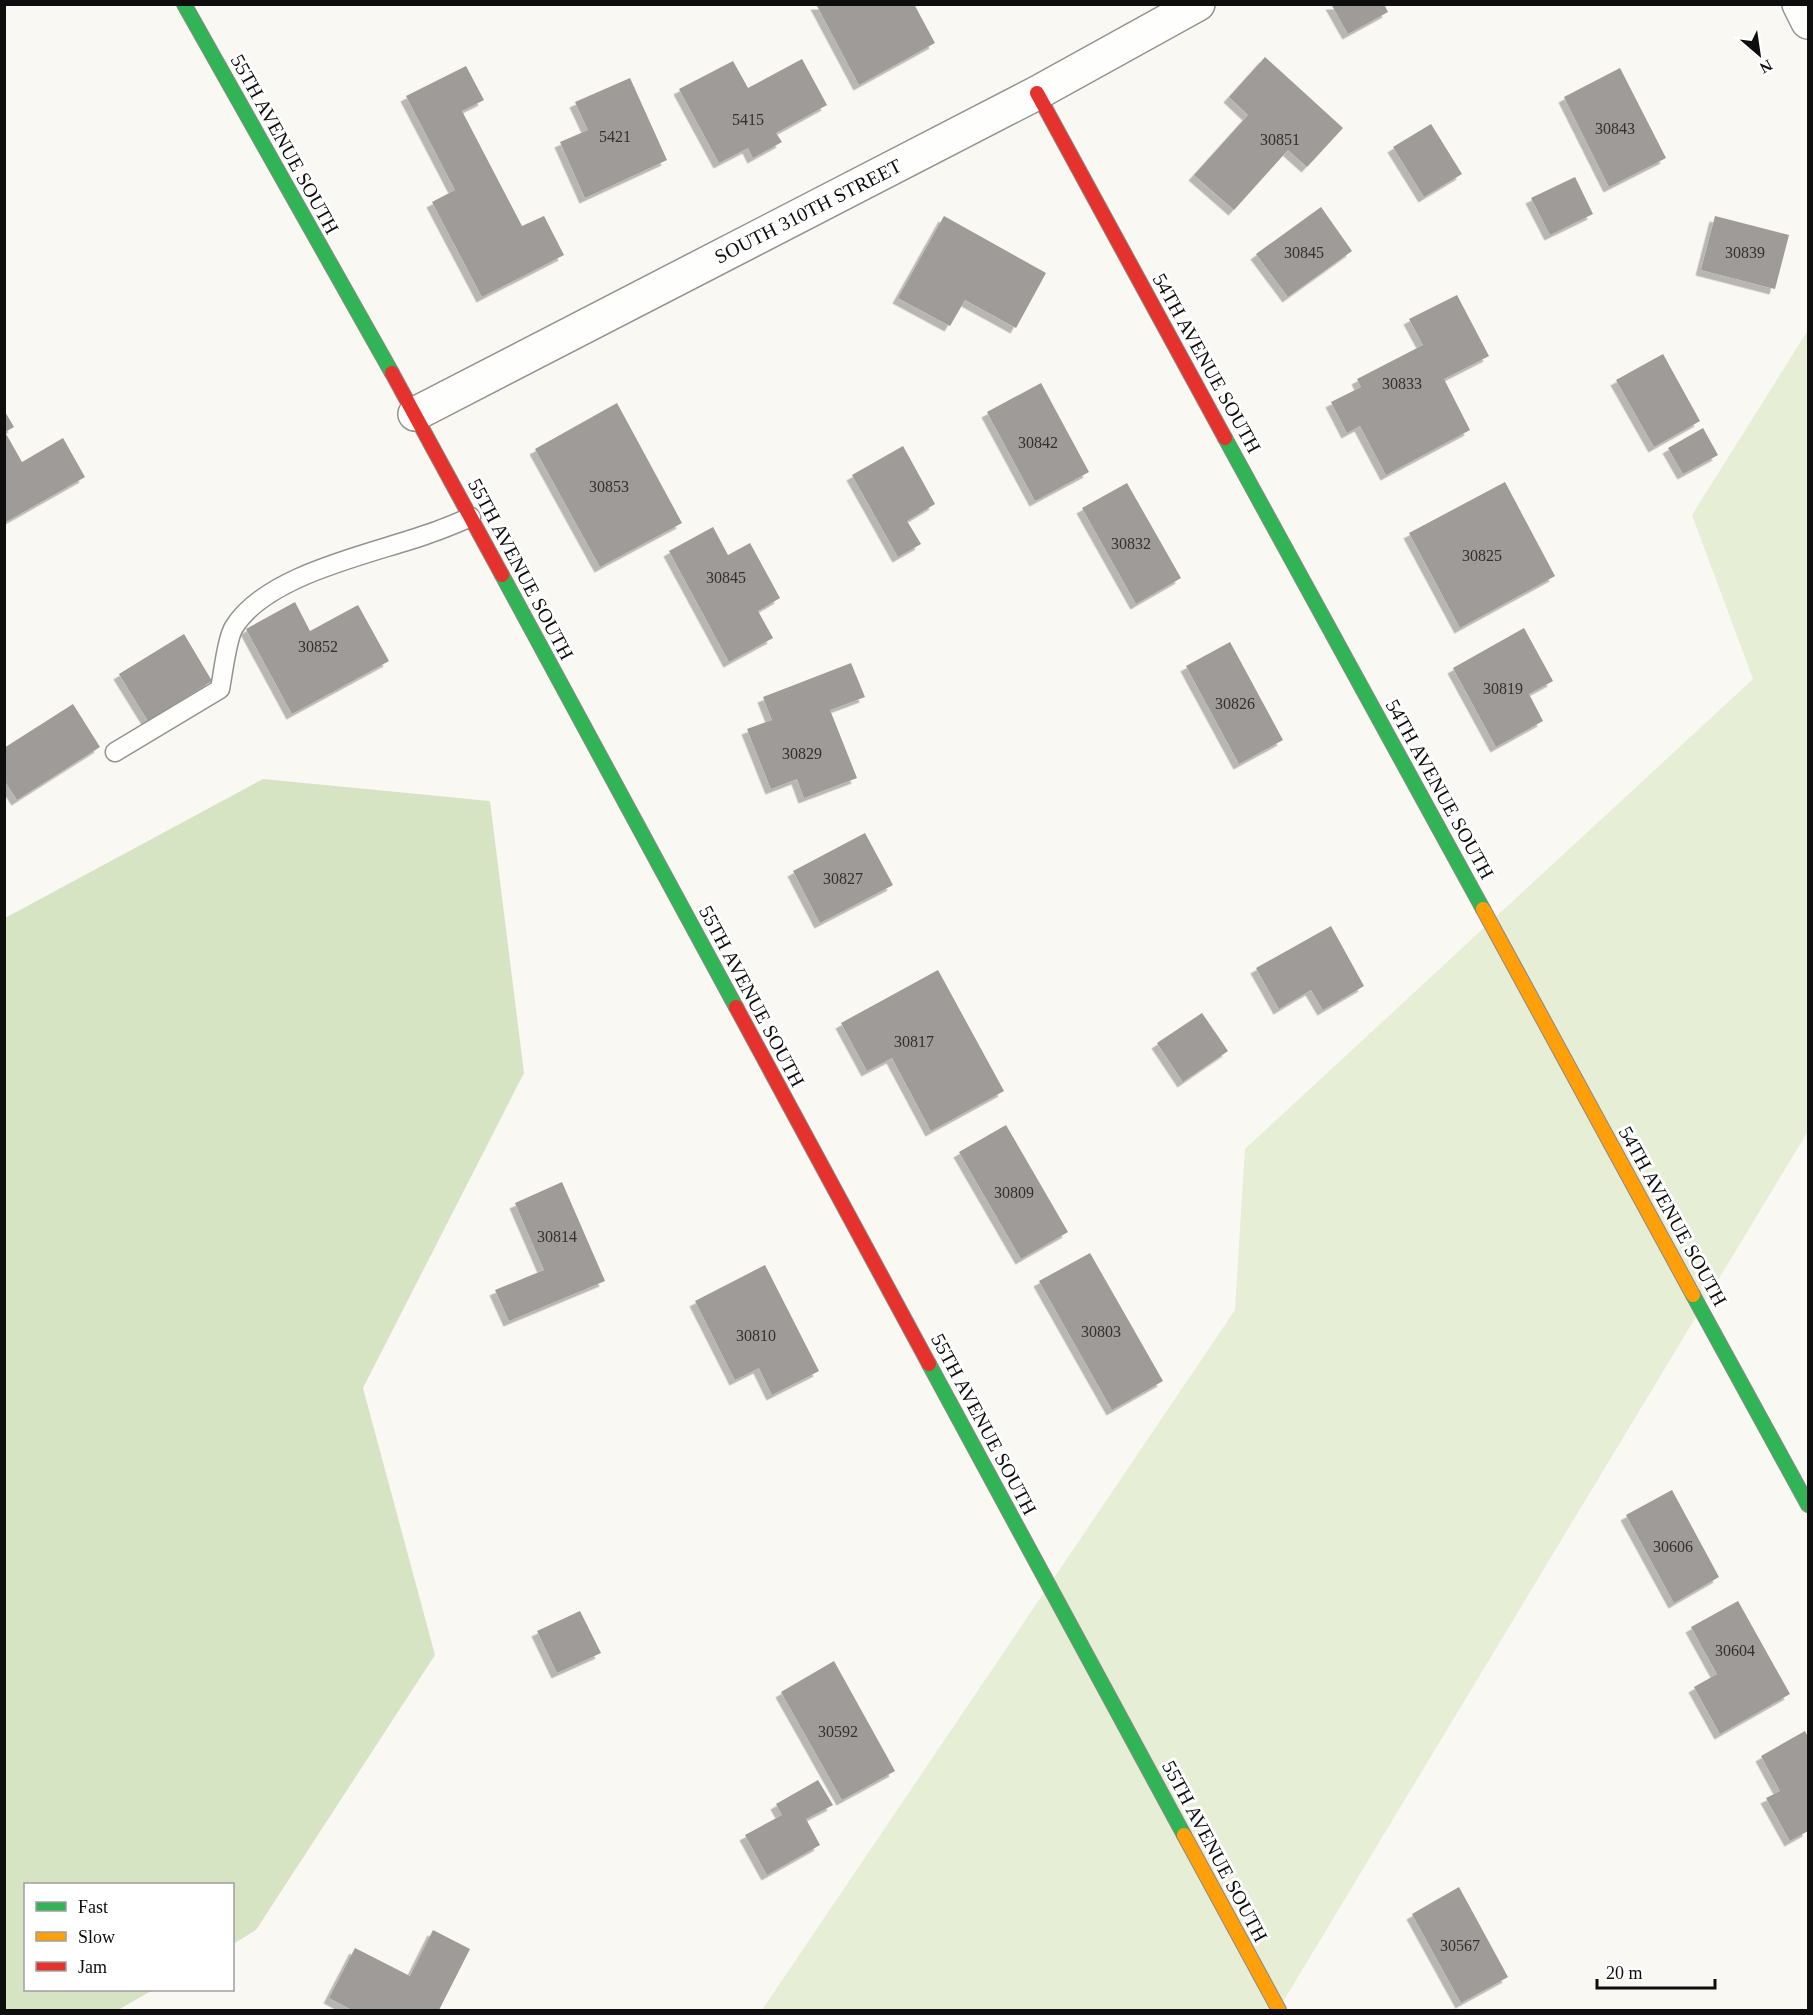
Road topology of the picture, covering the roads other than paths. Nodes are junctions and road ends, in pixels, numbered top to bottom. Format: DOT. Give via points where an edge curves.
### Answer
graph roads {
  1 [pos="184,4"];
  2 [pos="1198,4"];
  3 [pos="1799,4"];
  4 [pos="1809,22"];
  5 [pos="1037,93"];
  6 [pos="415,414"];
  7 [pos="471,517"];
  8 [pos="115,752"];
  9 [pos="1809,1505"];
  10 [pos="1279,2010"];
  1 -- 6 [label="street, 55TH AVENUE SOUTH"];
  2 -- 5 [label="street, SOUTH 310TH STREET"];
  3 -- 4 [label="street"];
  5 -- 6 [label="street, SOUTH 310TH STREET"];
  5 -- 9 [label="street, 54TH AVENUE SOUTH"];
  6 -- 7 [label="street, 55TH AVENUE SOUTH"];
  7 -- 8 [label="lane" via="343,561 287,584 249,608 233,629 220,689"];
  7 -- 10 [label="street, 55TH AVENUE SOUTH"];
}
